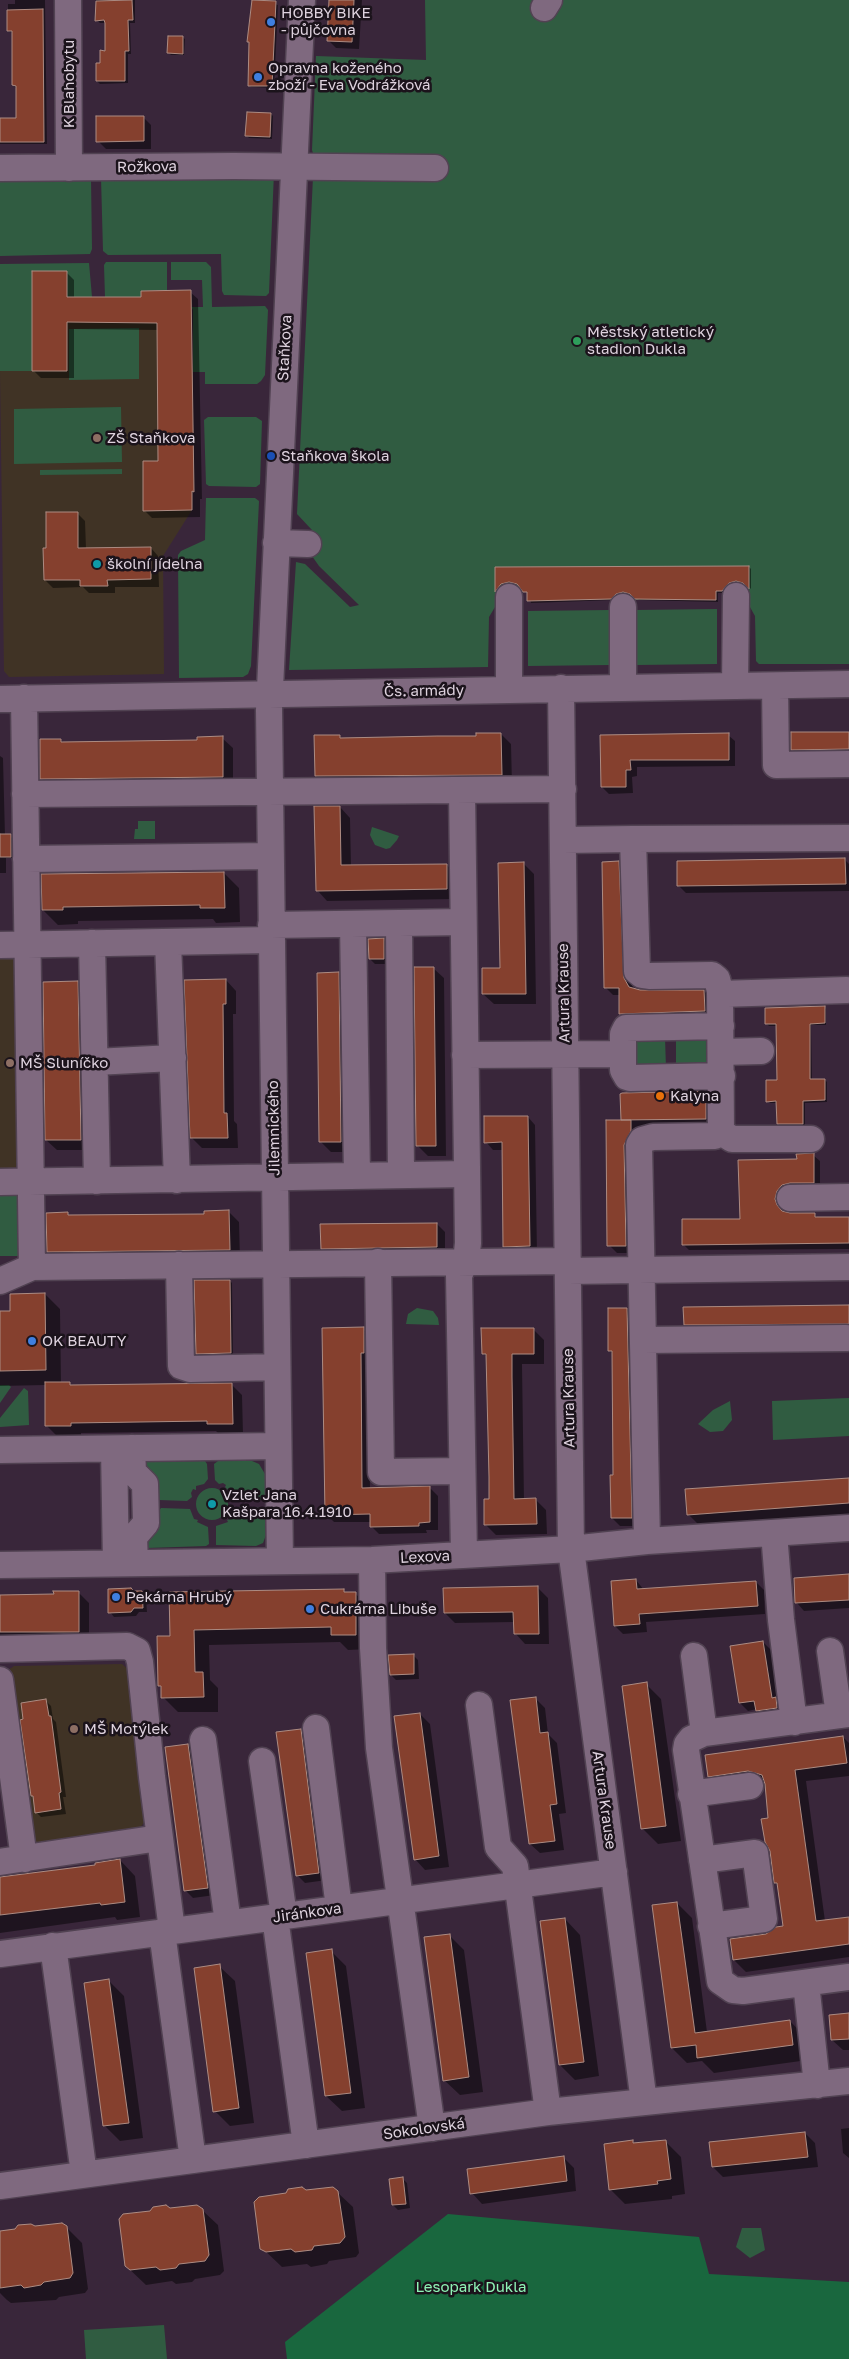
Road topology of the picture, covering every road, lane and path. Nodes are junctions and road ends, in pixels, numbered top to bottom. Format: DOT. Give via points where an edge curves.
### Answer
graph roads {
  1 [pos="68,0"];
  2 [pos="302,0"];
  3 [pos="294,167"];
  4 [pos="0,168"];
  5 [pos="70,168"];
  6 [pos="435,168"];
  7 [pos="276,543"];
  8 [pos="308,544"];
  9 [pos="736,596"];
  10 [pos="510,597"];
  11 [pos="623,606"];
  12 [pos="849,684"];
  13 [pos="736,686"];
  14 [pos="775,686"];
  15 [pos="623,687"];
  16 [pos="561,688"];
  17 [pos="509,689"];
  18 [pos="269,695"];
  19 [pos="12,698"];
  20 [pos="849,764"];
  21 [pos="563,789"];
  22 [pos="269,791"];
  23 [pos="462,791"];
  24 [pos="25,794"];
  25 [pos="849,838"];
  26 [pos="633,839"];
  27 [pos="563,840"];
  28 [pos="270,856"];
  29 [pos="26,859"];
  30 [pos="463,922"];
  31 [pos="399,923"];
  32 [pos="353,924"];
  33 [pos="271,932"];
  34 [pos="168,942"];
  35 [pos="92,943"];
  36 [pos="27,944"];
  37 [pos="0,945"];
  38 [pos="847,990"];
  39 [pos="720,994"];
  40 [pos="720,1026"];
  41 [pos="761,1051"];
  42 [pos="565,1053"];
  43 [pos="623,1054"];
  44 [pos="466,1055"];
  45 [pos="172,1058"];
  46 [pos="95,1062"];
  47 [pos="721,1064"];
  48 [pos="721,1132"];
  49 [pos="811,1139"];
  50 [pos="467,1174"];
  51 [pos="357,1175"];
  52 [pos="401,1175"];
  53 [pos="274,1177"];
  54 [pos="97,1180"];
  55 [pos="177,1180"];
  56 [pos="0,1182"];
  57 [pos="30,1182"];
  58 [pos="849,1197"];
  59 [pos="790,1198"];
  60 [pos="466,1261"];
  61 [pos="378,1262"];
  62 [pos="276,1264"];
  63 [pos="179,1265"];
  64 [pos="568,1266"];
  65 [pos="32,1267"];
  66 [pos="849,1267"];
  67 [pos="641,1269"];
  68 [pos="0,1281"];
  69 [pos="846,1338"];
  70 [pos="643,1340"];
  71 [pos="277,1367"];
  72 [pos="278,1446"];
  73 [pos="123,1448"];
  74 [pos="0,1450"];
  75 [pos="461,1471"];
  76 [pos="849,1528"];
  77 [pos="774,1533"];
  78 [pos="646,1542"];
  79 [pos="571,1549"];
  80 [pos="464,1555"];
  81 [pos="372,1560"];
  82 [pos="280,1561"];
  83 [pos="125,1563"];
  84 [pos="0,1565"];
  85 [pos="0,1649"];
  86 [pos="830,1650"];
  87 [pos="694,1656"];
  88 [pos="0,1680"];
  89 [pos="479,1705"];
  90 [pos="844,1714"];
  91 [pos="794,1722"];
  92 [pos="316,1728"];
  93 [pos="704,1734"];
  94 [pos="203,1740"];
  95 [pos="262,1761"];
  96 [pos="750,1786"];
  97 [pos="691,1794"];
  98 [pos="160,1838"];
  99 [pos="12,1860"];
  100 [pos="702,1860"];
  101 [pos="614,1872"];
  102 [pos="518,1885"];
  103 [pos="401,1900"];
  104 [pos="339,1908"];
  105 [pos="280,1916"];
  106 [pos="228,1923"];
  107 [pos="711,1926"];
  108 [pos="167,1931"];
  109 [pos="53,1946"];
  110 [pos="0,1954"];
  111 [pos="849,1977"];
  112 [pos="806,1984"];
  113 [pos="849,2082"];
  114 [pos="817,2085"];
  115 [pos="644,2102"];
  116 [pos="548,2112"];
  117 [pos="432,2128"];
  118 [pos="306,2145"];
  119 [pos="193,2160"];
  120 [pos="84,2174"];
  121 [pos="0,2186"];
  1 -- 5 [label="street, K Blahobytu"];
  2 -- 3 [label="street, Staňkova"];
  3 -- 5 [label="street, Rožkova"];
  3 -- 6 [label="street, Rožkova"];
  3 -- 7 [label="street, Staňkova"];
  4 -- 5 [label="street, Rožkova"];
  7 -- 8 [label="street"];
  7 -- 18 [label="street, Staňkova"];
  9 -- 13 [label="street"];
  10 -- 17 [label="street"];
  11 -- 15 [label="street"];
  12 -- 14 [label="street, Čs. armády"];
  13 -- 14 [label="street, Čs. armády"];
  13 -- 15 [label="street, Čs. armády"];
  14 -- 20 [label="street" via="776,765"];
  15 -- 16 [label="street, Čs. armády"];
  16 -- 17 [label="street, Čs. armády"];
  16 -- 21 [label="street, Artura Krause"];
  17 -- 18 [label="street, Čs. armády"];
  18 -- 19 [label="street, Čs. armády"];
  18 -- 22 [label="street, Jilemnického"];
  19 -- 24 [label="street"];
  21 -- 23 [label="street"];
  21 -- 27 [label="street, Artura Krause"];
  22 -- 23 [label="street"];
  22 -- 24 [label="street"];
  22 -- 28 [label="street, Jilemnického"];
  23 -- 30 [label="street"];
  24 -- 29 [label="street"];
  25 -- 26 [label="street"];
  26 -- 27 [label="street"];
  26 -- 39 [label="street" via="637,971 649,976 712,975 717,979"];
  27 -- 42 [label="street, Artura Krause"];
  28 -- 29 [label="street"];
  28 -- 33 [label="street, Jilemnického"];
  29 -- 36 [label="street"];
  30 -- 31 [label="street"];
  30 -- 44 [label="street"];
  31 -- 32 [label="street"];
  31 -- 52 [label="street"];
  32 -- 33 [label="street"];
  32 -- 51 [label="street"];
  33 -- 34 [label="street"];
  33 -- 53 [label="street, Jilemnického"];
  34 -- 35 [label="street"];
  34 -- 45 [label="street"];
  35 -- 36 [label="street"];
  35 -- 46 [label="street"];
  36 -- 37 [label="street"];
  36 -- 57 [label="street"];
  38 -- 39 [label="street"];
  39 -- 40 [label="street"];
  40 -- 43 [label="street" via="628,1027 623,1031"];
  40 -- 47 [label="street"];
  41 -- 47 [label="street"];
  42 -- 43 [label="street"];
  42 -- 44 [label="street"];
  42 -- 64 [label="street, Artura Krause"];
  43 -- 47 [label="street" via="623,1070 630,1078"];
  44 -- 50 [label="street"];
  45 -- 46 [label="street"];
  45 -- 55 [label="street"];
  46 -- 54 [label="street"];
  47 -- 48 [label="street"];
  48 -- 49 [label="street" via="732,1139"];
  48 -- 67 [label="street" via="715,1136 642,1140 639,1152"];
  50 -- 52 [label="street"];
  50 -- 60 [label="street"];
  51 -- 52 [label="street"];
  51 -- 53 [label="street"];
  53 -- 55 [label="street"];
  53 -- 62 [label="street, Jilemnického"];
  54 -- 55 [label="street"];
  54 -- 57 [label="street"];
  56 -- 57 [label="street"];
  57 -- 65 [label="street"];
  58 -- 59 [label="street"];
  60 -- 61 [label="street"];
  60 -- 64 [label="street"];
  60 -- 75 [label="street" via="459,1275"];
  61 -- 62 [label="street"];
  61 -- 75 [label="street" via="381,1472"];
  62 -- 63 [label="street"];
  62 -- 71 [label="street, Jilemnického"];
  63 -- 65 [label="street"];
  63 -- 71 [label="street" via="181,1366 190,1369"];
  64 -- 67 [label="street"];
  64 -- 79 [label="street, Artura Krause"];
  65 -- 68 [label="street"];
  66 -- 67 [label="street"];
  67 -- 70 [label="street"];
  69 -- 70 [label="street"];
  70 -- 78 [label="street"];
  71 -- 72 [label="street, Jilemnického"];
  72 -- 73 [label="street"];
  72 -- 82 [label="street, Jilemnického"];
  73 -- 74 [label="street"];
  73 -- 83 [label="street" via="132,1472 145,1484 146,1522 134,1537"];
  75 -- 80 [label="street"];
  76 -- 77 [label="street, Lexova"];
  77 -- 78 [label="street, Lexova"];
  77 -- 91 [label="street"];
  78 -- 79 [label="street, Lexova"];
  79 -- 80 [label="street, Lexova"];
  79 -- 101 [label="street, Artura Krause"];
  80 -- 81 [label="street, Lexova"];
  81 -- 82 [label="street, Lexova"];
  81 -- 103 [label="street" via="372,1648 379,1748"];
  82 -- 83 [label="street, Lexova"];
  83 -- 84 [label="street, Lexova"];
  85 -- 98 [label="street" via="127,1646 136,1651 140,1662"];
  86 -- 90 [label="street"];
  87 -- 93 [label="street"];
  88 -- 99 [label="street"];
  89 -- 102 [label="street" via="498,1847 515,1866"];
  90 -- 91 [label="street"];
  91 -- 93 [label="street"];
  92 -- 104 [label="street"];
  93 -- 97 [label="street" via="687,1744"];
  94 -- 106 [label="street"];
  95 -- 105 [label="street"];
  96 -- 97 [label="street"];
  97 -- 100 [label="street"];
  98 -- 99 [label="street"];
  98 -- 108 [label="street"];
  100 -- 107 [label="street"];
  100 -- 107 [label="street" via="755,1853 764,1919"];
  101 -- 102 [label="street, Jiránkova"];
  101 -- 115 [label="street, Artura Krause"];
  102 -- 103 [label="street, Jiránkova"];
  102 -- 116 [label="street"];
  103 -- 104 [label="street, Jiránkova"];
  103 -- 117 [label="street"];
  104 -- 105 [label="street, Jiránkova"];
  105 -- 106 [label="street, Jiránkova"];
  105 -- 118 [label="street"];
  106 -- 108 [label="street, Jiránkova"];
  107 -- 112 [label="street" via="717,1973 725,1986 742,1991"];
  108 -- 109 [label="street, Jiránkova"];
  108 -- 119 [label="street"];
  109 -- 110 [label="street, Jiránkova"];
  109 -- 120 [label="street"];
  111 -- 112 [label="street"];
  112 -- 114 [label="street"];
  113 -- 114 [label="street, Sokolovská"];
  114 -- 115 [label="street, Sokolovská"];
  115 -- 116 [label="street, Sokolovská"];
  116 -- 117 [label="street, Sokolovská"];
  117 -- 118 [label="street, Sokolovská"];
  118 -- 119 [label="street, Sokolovská"];
  119 -- 120 [label="street, Sokolovská"];
  120 -- 121 [label="street, Sokolovská"];
}
